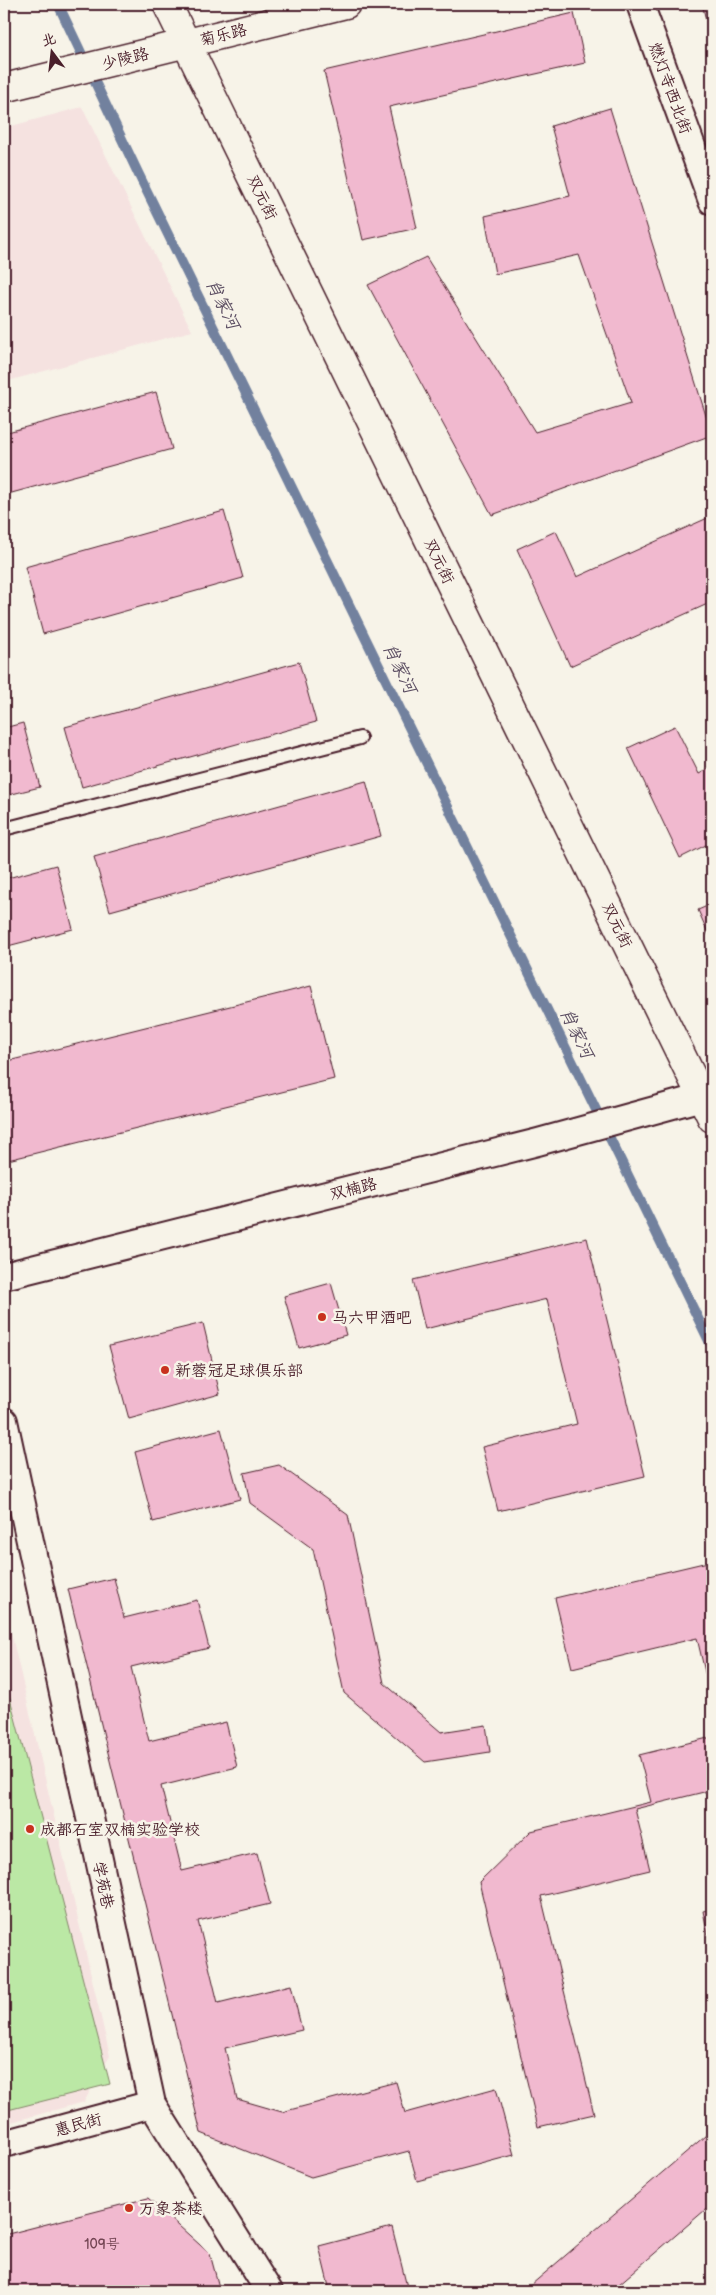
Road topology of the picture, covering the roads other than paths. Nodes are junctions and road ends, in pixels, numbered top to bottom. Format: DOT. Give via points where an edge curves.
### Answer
graph roads {
  1 [pos="167,4"];
  2 [pos="346,4"];
  3 [pos="640,4"];
  4 [pos="187,42"];
  5 [pos="4,88"];
  6 [pos="712,201"];
  7 [pos="360,738"];
  8 [pos="4,829"];
  9 [pos="707,1108"];
  10 [pos="4,1276"];
  11 [pos="4,1421"];
  12 [pos="152,2104"];
  13 [pos="4,2144"];
  14 [pos="269,2291"];
  1 -- 4 [label="main road, 双元街"];
  2 -- 4 [label="main road, 菊乐路"];
  3 -- 6 [label="street, 燃灯寺西北街"];
  4 -- 5 [label="main road, 少陵路"];
  4 -- 9 [label="main road, 双元街"];
  7 -- 8 [label="lane"];
  9 -- 10 [label="street, 双楠路" via="640,1114"];
  11 -- 12 [label="street, 学苑巷"];
  12 -- 13 [label="street, 惠民街"];
  12 -- 14 [label="street, 学苑巷"];
}
